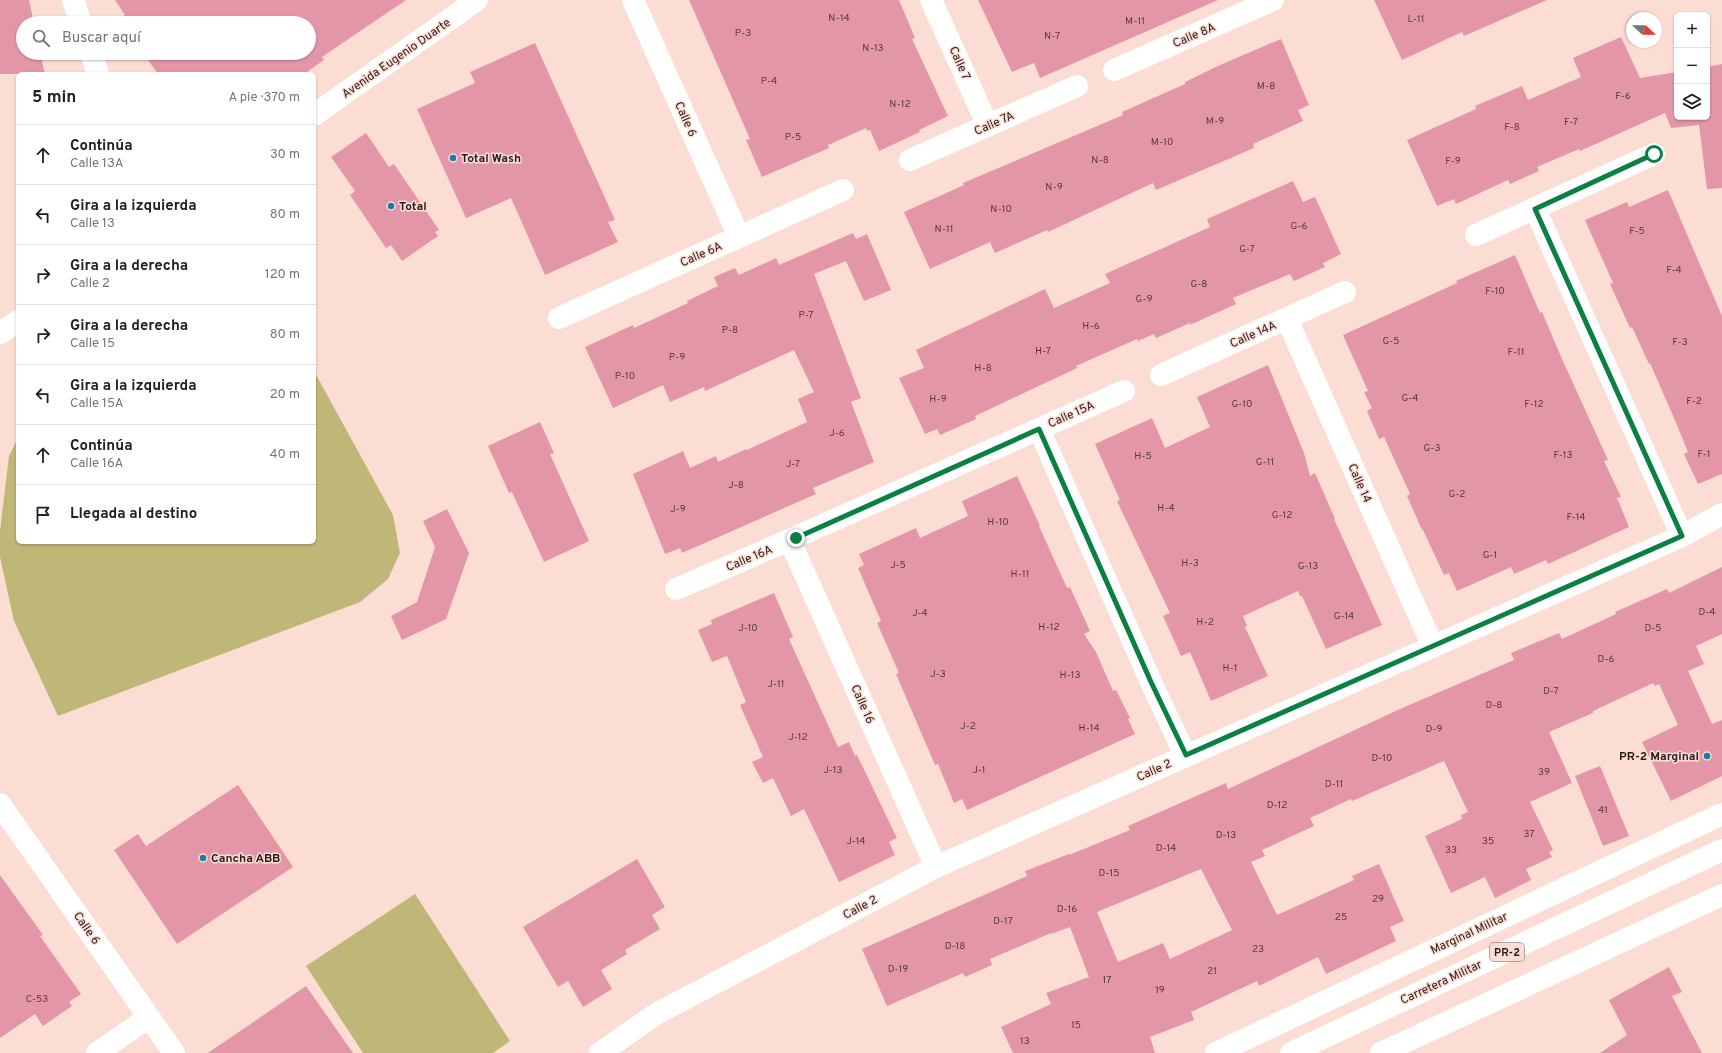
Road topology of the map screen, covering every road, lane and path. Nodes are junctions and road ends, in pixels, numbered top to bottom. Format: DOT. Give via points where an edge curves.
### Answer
graph roads {
  1 [pos="73,0"];
  2 [pos="477,0"];
  3 [pos="633,0"];
  4 [pos="931,0"];
  5 [pos="1273,0"];
  6 [pos="1234,8"];
  7 [pos="79,16"];
  8 [pos="93,60"];
  9 [pos="1114,70"];
  10 [pos="97,72"];
  11 [pos="1077,86"];
  12 [pos="316,114"];
  13 [pos="988,126"];
  14 [pos="1654,154"];
  15 [pos="910,160"];
  16 [pos="843,190"];
  17 [pos="1535,209"];
  18 [pos="1476,235"];
  19 [pos="739,237"];
  20 [pos="1345,292"];
  21 [pos="559,318"];
  22 [pos="1287,319"];
  23 [pos="16,322"];
  24 [pos="0,333"];
  25 [pos="1161,374"];
  26 [pos="1124,390"];
  27 [pos="1039,429"];
  28 [pos="952,467"];
  29 [pos="1722,514"];
  30 [pos="1682,536"];
  31 [pos="790,541"];
  32 [pos="676,589"];
  33 [pos="1433,647"];
  34 [pos="1186,755"];
  35 [pos="0,804"];
  36 [pos="1722,814"];
  37 [pos="1722,850"];
  38 [pos="936,867"];
  39 [pos="1722,895"];
  40 [pos="149,1017"];
  41 [pos="97,1053"];
  42 [pos="174,1053"];
  43 [pos="600,1053"];
  44 [pos="1216,1053"];
  45 [pos="1291,1053"];
  46 [pos="1381,1053"];
  1 -- 7 [label="street"];
  2 -- 12 [label="street, Avenida Eugenio Duarte"];
  3 -- 19 [label="street, Calle 6"];
  4 -- 13 [label="street, Calle 7"];
  5 -- 6 [label="street, Calle 8A"];
  6 -- 9 [label="street, Calle 8A"];
  8 -- 10 [label="street"];
  11 -- 13 [label="street, Calle 7A"];
  13 -- 15 [label="street, Calle 7A"];
  14 -- 17 [label="street"];
  16 -- 19 [label="street, Calle 6A"];
  17 -- 18 [label="street"];
  17 -- 30 [label="street"];
  19 -- 21 [label="street, Calle 6A"];
  20 -- 22 [label="street, Calle 14A"];
  22 -- 25 [label="street, Calle 14A"];
  22 -- 33 [label="street, Calle 14"];
  23 -- 24 [label="street"];
  26 -- 27 [label="street, Calle 15A"];
  27 -- 28 [label="street, Calle 15A"];
  27 -- 34 [label="street"];
  28 -- 31 [label="street, Calle 16A"];
  29 -- 30 [label="street, Calle 2"];
  30 -- 33 [label="street, Calle 2"];
  31 -- 32 [label="street, Calle 16A"];
  31 -- 38 [label="street, Calle 16"];
  33 -- 34 [label="street, Calle 2"];
  34 -- 38 [label="street, Calle 2"];
  35 -- 40 [label="street, Calle 6"];
  36 -- 44 [label="street, Marginal Militar"];
  37 -- 45 [label="street, Carretera Militar / PR-2"];
  38 -- 43 [label="street, Calle 2" via="656,1014"];
  39 -- 46 [label="street"];
  40 -- 41 [label="street"];
  40 -- 42 [label="street, Calle 6"];
}
